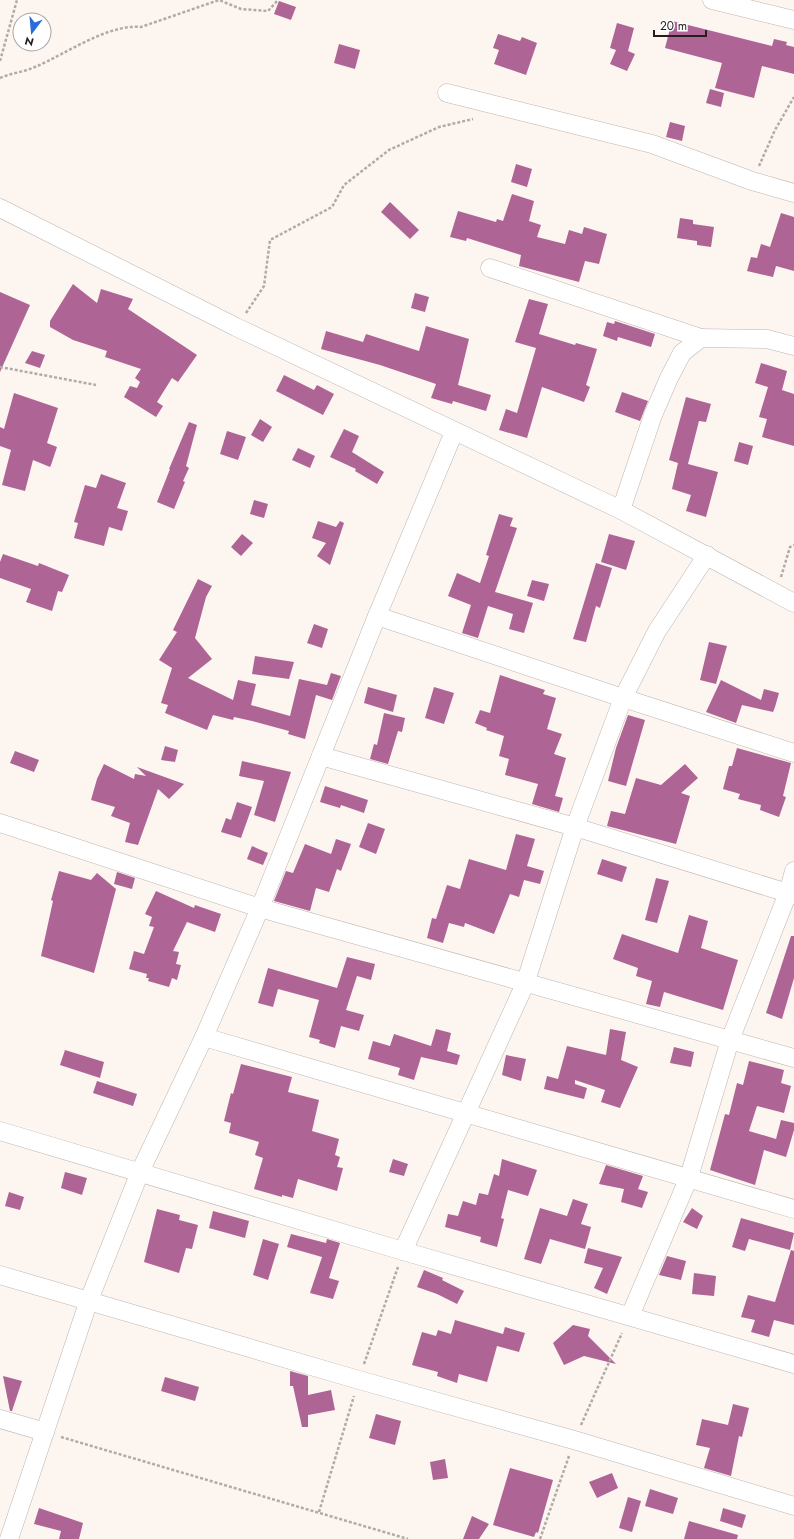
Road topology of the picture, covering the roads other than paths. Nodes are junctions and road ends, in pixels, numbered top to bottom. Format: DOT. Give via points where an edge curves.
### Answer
graph roads {
  1 [pos="712,0"];
  2 [pos="794,20"];
  3 [pos="447,94"];
  4 [pos="794,193"];
  5 [pos="0,208"];
  6 [pos="490,268"];
  7 [pos="701,338"];
  8 [pos="794,346"];
  9 [pos="454,432"];
  10 [pos="621,510"];
  11 [pos="707,555"];
  12 [pos="794,602"];
  13 [pos="377,616"];
  14 [pos="623,698"];
  15 [pos="794,753"];
  16 [pos="321,756"];
  17 [pos="0,822"];
  18 [pos="575,827"];
  19 [pos="794,871"];
  20 [pos="791,894"];
  21 [pos="260,908"];
  22 [pos="525,984"];
  23 [pos="204,1037"];
  24 [pos="730,1040"];
  25 [pos="794,1058"];
  26 [pos="466,1113"];
  27 [pos="0,1131"];
  28 [pos="140,1172"];
  29 [pos="689,1177"];
  30 [pos="794,1209"];
  31 [pos="403,1251"];
  32 [pos="0,1275"];
  33 [pos="89,1300"];
  34 [pos="630,1316"];
  35 [pos="794,1364"];
  36 [pos="0,1419"];
  37 [pos="45,1432"];
  38 [pos="794,1506"];
  39 [pos="9,1539"];
  1 -- 2 [label="street"];
  3 -- 4 [label="street" via="652,144 752,181"];
  5 -- 9 [label="street" via="236,327"];
  6 -- 7 [label="street"];
  7 -- 8 [label="street" via="767,339"];
  7 -- 10 [label="street" via="682,354 669,378 653,415"];
  9 -- 10 [label="street"];
  9 -- 13 [label="street"];
  10 -- 11 [label="street"];
  11 -- 12 [label="street"];
  11 -- 14 [label="street" via="657,631"];
  13 -- 14 [label="street"];
  13 -- 16 [label="street"];
  14 -- 15 [label="street"];
  14 -- 18 [label="street"];
  16 -- 18 [label="street"];
  16 -- 21 [label="street"];
  17 -- 21 [label="street"];
  18 -- 20 [label="street"];
  18 -- 22 [label="street"];
  19 -- 20 [label="street"];
  20 -- 24 [label="street"];
  21 -- 22 [label="street"];
  21 -- 23 [label="street"];
  22 -- 24 [label="street"];
  22 -- 26 [label="street"];
  23 -- 26 [label="street"];
  23 -- 28 [label="street"];
  24 -- 25 [label="street"];
  24 -- 29 [label="street"];
  26 -- 29 [label="street"];
  26 -- 31 [label="street"];
  27 -- 28 [label="street"];
  28 -- 31 [label="street"];
  28 -- 33 [label="street"];
  29 -- 30 [label="street"];
  29 -- 34 [label="street"];
  31 -- 34 [label="street"];
  32 -- 33 [label="street"];
  33 -- 37 [label="street"];
  33 -- 38 [label="street"];
  34 -- 35 [label="street"];
  36 -- 37 [label="street"];
  37 -- 39 [label="street"];
}
